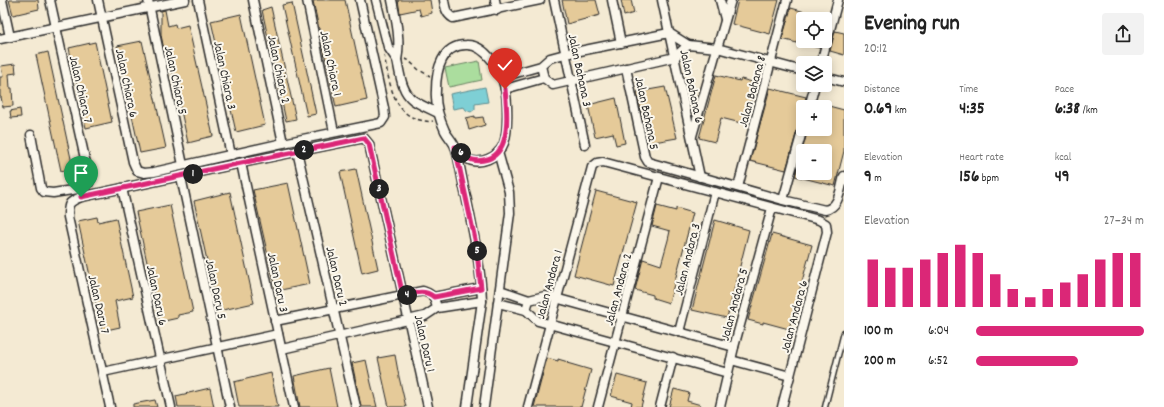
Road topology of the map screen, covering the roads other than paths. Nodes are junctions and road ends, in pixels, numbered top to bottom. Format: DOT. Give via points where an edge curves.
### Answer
graph roads {
  1 [pos="2,0"];
  2 [pos="50,0"];
  3 [pos="98,0"];
  4 [pos="185,0"];
  5 [pos="198,0"];
  6 [pos="253,0"];
  7 [pos="307,0"];
  8 [pos="360,0"];
  9 [pos="376,0"];
  10 [pos="392,0"];
  11 [pos="444,0"];
  12 [pos="495,0"];
  13 [pos="540,0"];
  14 [pos="554,0"];
  15 [pos="612,0"];
  16 [pos="662,0"];
  17 [pos="720,0"];
  18 [pos="731,0"];
  19 [pos="787,0"];
  20 [pos="838,0"];
  21 [pos="149,4"];
  22 [pos="497,10"];
  23 [pos="102,18"];
  24 [pos="726,19"];
  25 [pos="396,26"];
  26 [pos="383,27"];
  27 [pos="55,28"];
  28 [pos="669,33"];
  29 [pos="10,37"];
  30 [pos="0,39"];
  31 [pos="622,43"];
  32 [pos="688,45"];
  33 [pos="717,48"];
  34 [pos="565,54"];
  35 [pos="823,56"];
  36 [pos="674,57"];
  37 [pos="397,60"];
  38 [pos="770,62"];
  39 [pos="541,66"];
  40 [pos="626,68"];
  41 [pos="796,69"];
  42 [pos="502,77"];
  43 [pos="544,78"];
  44 [pos="832,79"];
  45 [pos="571,80"];
  46 [pos="844,82"];
  47 [pos="505,89"];
  48 [pos="438,113"];
  49 [pos="334,132"];
  50 [pos="31,135"];
  51 [pos="801,136"];
  52 [pos="692,138"];
  53 [pos="283,143"];
  54 [pos="585,145"];
  55 [pos="455,147"];
  56 [pos="297,151"];
  57 [pos="498,152"];
  58 [pos="231,155"];
  59 [pos="241,163"];
  60 [pos="183,165"];
  61 [pos="844,176"];
  62 [pos="181,177"];
  63 [pos="659,177"];
  64 [pos="700,177"];
  65 [pos="738,187"];
  66 [pos="122,188"];
  67 [pos="715,192"];
  68 [pos="783,200"];
  69 [pos="772,208"];
  70 [pos="481,288"];
  71 [pos="500,290"];
  72 [pos="403,296"];
  73 [pos="434,297"];
  74 [pos="557,299"];
  75 [pos="529,300"];
  76 [pos="482,301"];
  77 [pos="498,303"];
  78 [pos="437,308"];
  79 [pos="333,310"];
  80 [pos="526,310"];
  81 [pos="622,317"];
  82 [pos="408,320"];
  83 [pos="275,321"];
  84 [pos="550,324"];
  85 [pos="679,332"];
  86 [pos="844,332"];
  87 [pos="278,334"];
  88 [pos="339,336"];
  89 [pos="615,341"];
  90 [pos="217,347"];
  91 [pos="734,347"];
  92 [pos="282,349"];
  93 [pos="842,350"];
  94 [pos="673,357"];
  95 [pos="160,360"];
  96 [pos="731,360"];
  97 [pos="102,372"];
  98 [pos="728,373"];
  99 [pos="790,376"];
  100 [pos="110,407"];
  101 [pos="170,407"];
  102 [pos="230,407"];
  103 [pos="294,407"];
  104 [pos="356,407"];
  105 [pos="428,407"];
  106 [pos="467,407"];
  107 [pos="484,407"];
  108 [pos="528,407"];
  109 [pos="598,407"];
  110 [pos="660,407"];
  111 [pos="720,407"];
  112 [pos="782,407"];
  113 [pos="825,407"];
  1 -- 29 [label="street"];
  2 -- 27 [label="street, Jalan Chiara 7"];
  3 -- 23 [label="street, Jalan Chiara 6"];
  4 -- 21 [label="street"];
  5 -- 58 [label="street, Jalan Chiara 3"];
  6 -- 53 [label="street, Jalan Chiara 2"];
  7 -- 49 [label="street, Jalan Chiara 1"];
  8 -- 49 [label="street" via="385,117 381,123"];
  9 -- 26 [label="street"];
  10 -- 25 [label="street"];
  11 -- 22 [label="street" via="446,10 453,18"];
  12 -- 22 [label="street"];
  13 -- 22 [label="street"];
  14 -- 34 [label="street, Jalan Bahana 3"];
  15 -- 31 [label="street"];
  16 -- 28 [label="street, Jalan Bahana 6"];
  17 -- 24 [label="street"];
  18 -- 24 [label="street"];
  19 -- 38 [label="street, Jalan Bahana 8"];
  20 -- 35 [label="street"];
  21 -- 23 [label="street"];
  21 -- 60 [label="street, Jalan Chiara 5"];
  23 -- 27 [label="street"];
  23 -- 60 [label="street, Jalan Chiara 6" via="137,171 154,172"];
  24 -- 33 [label="street"];
  25 -- 26 [label="street" via="388,30"];
  25 -- 37 [label="street" via="399,50"];
  26 -- 37 [label="street" via="388,47"];
  27 -- 29 [label="street"];
  27 -- 50 [label="street, Jalan Chiara 7" via="89,177 89,183 85,188 44,192 41,188"];
  28 -- 31 [label="street"];
  28 -- 32 [label="street"];
  28 -- 36 [label="street, Jalan Bahana 6"];
  29 -- 30 [label="street"];
  31 -- 34 [label="street"];
  32 -- 33 [label="street"];
  32 -- 36 [label="street"];
  33 -- 38 [label="street"];
  33 -- 52 [label="street"];
  34 -- 39 [label="street" via="550,58"];
  34 -- 45 [label="street, Jalan Bahana 3"];
  36 -- 40 [label="street"];
  36 -- 52 [label="street, Jalan Bahana 6"];
  37 -- 48 [label="street" via="406,93 413,100"];
  38 -- 41 [label="street"];
  38 -- 65 [label="street, Jalan Bahana 8"];
  39 -- 42 [label="street"];
  39 -- 43 [label="street"];
  40 -- 45 [label="street"];
  40 -- 64 [label="street, Jalan Bahana 5" via="648,162"];
  42 -- 47 [label="street"];
  42 -- 48 [label="street" via="482,49 466,44 453,48 443,57 438,69"];
  43 -- 45 [label="street" via="553,85"];
  43 -- 47 [label="street"];
  44 -- 46 [label="street"];
  45 -- 54 [label="street, Jalan Bahana 3"];
  47 -- 57 [label="street" via="505,135"];
  48 -- 55 [label="street"];
  49 -- 53 [label="street"];
  51 -- 68 [label="street"];
  52 -- 64 [label="street, Jalan Bahana 6"];
  53 -- 58 [label="street"];
  55 -- 57 [label="street" via="467,158 475,161 482,161"];
  55 -- 70 [label="street" via="476,244"];
  56 -- 59 [label="street"];
  56 -- 72 [label="street, Jalan Daru 1" via="361,138 369,144"];
  56 -- 79 [label="street, Jalan Daru 2"];
  57 -- 71 [label="street" via="509,192 510,213"];
  58 -- 60 [label="street"];
  59 -- 62 [label="street"];
  59 -- 83 [label="street, Jalan Daru 3"];
  61 -- 68 [label="street" via="836,205 831,209 825,210"];
  62 -- 66 [label="street"];
  62 -- 90 [label="street, Jalan Daru 5"];
  63 -- 67 [label="street"];
  63 -- 74 [label="street, Jalan Andara 1" via="603,162 592,167"];
  63 -- 81 [label="street, Jalan Andara 2"];
  64 -- 65 [label="street"];
  65 -- 68 [label="street"];
  66 -- 95 [label="street, Jalan Daru 6"];
  66 -- 97 [label="street, Jalan Daru 7" via="81,197 68,206 68,217"];
  67 -- 69 [label="street"];
  67 -- 85 [label="street, Jalan Andara 3"];
  69 -- 91 [label="street, Jalan Andara 5"];
  69 -- 99 [label="street, Jalan Andara 6" via="819,220 826,224 827,232"];
  70 -- 73 [label="street"];
  70 -- 76 [label="street"];
  71 -- 75 [label="street"];
  71 -- 77 [label="street"];
  72 -- 73 [label="street" via="423,291"];
  72 -- 79 [label="street"];
  72 -- 82 [label="street, Jalan Daru 1"];
  73 -- 78 [label="street"];
  74 -- 75 [label="street" via="545,296"];
  74 -- 81 [label="street"];
  74 -- 84 [label="street, Jalan Andara 1"];
  75 -- 80 [label="street"];
  76 -- 78 [label="street"];
  76 -- 106 [label="street"];
  77 -- 80 [label="street"];
  77 -- 107 [label="street"];
  78 -- 82 [label="street" via="425,316"];
  79 -- 83 [label="street"];
  79 -- 88 [label="street, Jalan Daru 2"];
  80 -- 84 [label="street" via="538,321"];
  81 -- 85 [label="street"];
  81 -- 89 [label="street, Jalan Andara 2"];
  82 -- 88 [label="street"];
  82 -- 105 [label="street, Jalan Daru 1"];
  83 -- 87 [label="street, Jalan Daru 3"];
  84 -- 89 [label="street"];
  84 -- 108 [label="street, Jalan Andara 1"];
  85 -- 91 [label="street"];
  86 -- 93 [label="lane"];
  87 -- 90 [label="street"];
  87 -- 92 [label="street, Jalan Daru 3"];
  88 -- 92 [label="street"];
  88 -- 104 [label="street, Jalan Daru 2"];
  89 -- 94 [label="street"];
  89 -- 109 [label="street, Jalan Andara 2"];
  90 -- 95 [label="street"];
  90 -- 102 [label="street, Jalan Daru 5"];
  91 -- 96 [label="street, Jalan Andara 5"];
  92 -- 103 [label="street, Jalan Daru 3"];
  93 -- 113 [label="lane"];
  94 -- 98 [label="street"];
  94 -- 110 [label="street"];
  95 -- 97 [label="street"];
  95 -- 101 [label="street, Jalan Daru 6"];
  96 -- 98 [label="street, Jalan Andara 5"];
  96 -- 99 [label="street"];
  97 -- 100 [label="street, Jalan Daru 7"];
  98 -- 111 [label="street, Jalan Andara 5"];
  99 -- 112 [label="street, Jalan Andara 6"];
}
